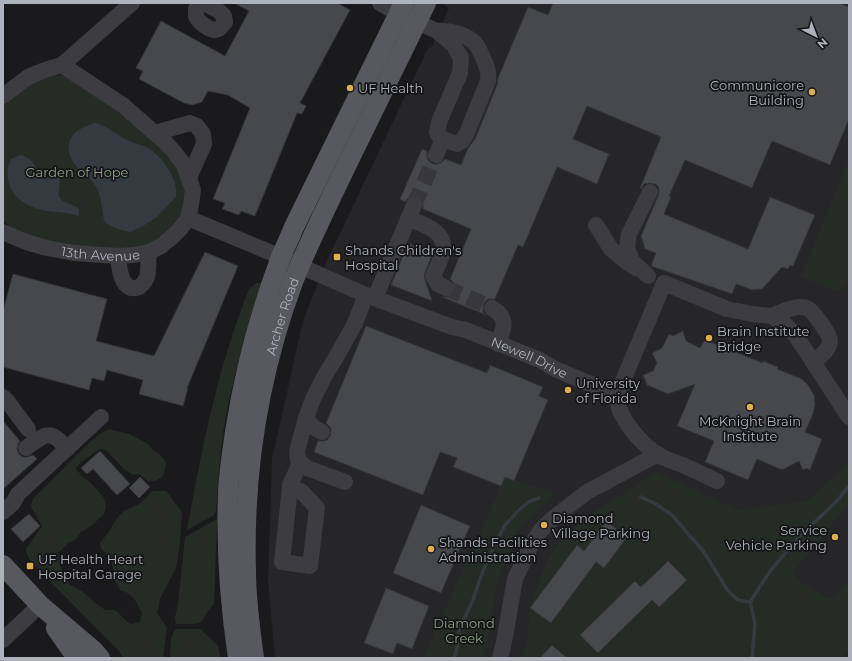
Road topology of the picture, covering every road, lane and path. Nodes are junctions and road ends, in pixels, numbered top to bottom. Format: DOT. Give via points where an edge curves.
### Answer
graph roads {
  1 [pos="132,3"];
  2 [pos="380,3"];
  3 [pos="426,3"];
  4 [pos="407,13"];
  5 [pos="437,31"];
  6 [pos="62,65"];
  7 [pos="3,96"];
  8 [pos="155,133"];
  9 [pos="443,139"];
  10 [pos="436,155"];
  11 [pos="189,178"];
  12 [pos="650,192"];
  13 [pos="188,218"];
  14 [pos="596,226"];
  15 [pos="3,232"];
  16 [pos="149,252"];
  17 [pos="118,256"];
  18 [pos="281,257"];
  19 [pos="300,266"];
  20 [pos="648,276"];
  21 [pos="664,283"];
  22 [pos="446,288"];
  23 [pos="370,296"];
  24 [pos="492,308"];
  25 [pos="771,316"];
  26 [pos="498,344"];
  27 [pos="813,362"];
  28 [pos="617,395"];
  29 [pos="3,397"];
  30 [pos="101,417"];
  31 [pos="849,417"];
  32 [pos="306,418"];
  33 [pos="28,429"];
  34 [pos="322,432"];
  35 [pos="26,448"];
  36 [pos="67,449"];
  37 [pos="658,454"];
  38 [pos="300,463"];
  39 [pos="717,481"];
  40 [pos="345,482"];
  41 [pos="290,487"];
  42 [pos="18,494"];
  43 [pos="3,504"];
  44 [pos="3,512"];
  45 [pos="3,565"];
  46 [pos="238,573"];
  47 [pos="40,605"];
  48 [pos="3,640"];
  49 [pos="77,658"];
  50 [pos="100,658"];
  51 [pos="238,658"];
  52 [pos="254,658"];
  53 [pos="500,658"];
  1 -- 6 [label="street"];
  2 -- 4 [label="street"];
  3 -- 4 [label="main road, Archer Road"];
  4 -- 5 [label="street"];
  4 -- 18 [label="main road, Archer Road" via="294,226"];
  4 -- 19 [label="main road, Archer Road"];
  5 -- 9 [label="street" via="454,45 461,58 460,74 437,129"];
  5 -- 9 [label="street" via="454,32 475,44 489,73 488,81 462,141 457,144"];
  6 -- 7 [label="street" via="28,77"];
  6 -- 8 [label="street" via="124,106"];
  8 -- 11 [label="street" via="175,153"];
  8 -- 11 [label="street" via="190,123 197,126 203,134 204,144"];
  9 -- 10 [label="street"];
  11 -- 13 [label="street" via="193,190"];
  12 -- 20 [label="street" via="629,234 627,247 632,261"];
  13 -- 16 [label="street, 13th Avenue" via="172,237"];
  13 -- 18 [label="street, Newell Drive"];
  14 -- 20 [label="street" via="611,249"];
  15 -- 17 [label="street, 13th Avenue" via="47,248"];
  16 -- 17 [label="street, 13th Avenue"];
  16 -- 17 [label="street" via="146,278 143,284 133,288 123,281"];
  18 -- 19 [label="street, Newell Drive"];
  18 -- 46 [label="main road, Archer Road" via="256,334 238,412 232,452 227,533"];
  19 -- 23 [label="street, Newell Drive"];
  19 -- 46 [label="main road, Archer Road" via="275,339 257,414 245,534"];
  20 -- 21 [label="street"];
  21 -- 25 [label="street" via="720,307"];
  21 -- 28 [label="street"];
  22 -- 23 [label="street" via="438,284 433,276 442,255 442,240 411,212"];
  23 -- 26 [label="street, Newell Drive"];
  23 -- 32 [label="street" via="324,377"];
  24 -- 26 [label="street" via="499,312 504,321 504,329"];
  25 -- 27 [label="street" via="785,324 796,336"];
  25 -- 27 [label="street" via="801,307 814,314 830,341 824,352"];
  26 -- 28 [label="street, Newell Drive"];
  27 -- 31 [label="street"];
  28 -- 37 [label="street" via="619,409 626,423"];
  29 -- 33 [label="street"];
  30 -- 36 [label="street"];
  32 -- 34 [label="street" via="313,427"];
  32 -- 38 [label="street" via="297,451"];
  35 -- 36 [label="street" via="47,434 55,436"];
  36 -- 42 [label="street"];
  37 -- 39 [label="street"];
  37 -- 53 [label="street" via="587,492 568,505 540,531 515,579"];
  38 -- 40 [label="street"];
  38 -- 41 [label="street"];
  42 -- 43 [label="street"];
  42 -- 44 [label="street"];
  45 -- 47 [label="main road"];
  46 -- 51 [label="main road, Archer Road" via="232,608"];
  46 -- 52 [label="main road, Archer Road" via="248,607"];
  47 -- 48 [label="street"];
  47 -- 49 [label="main road"];
  47 -- 50 [label="main road"];
}
